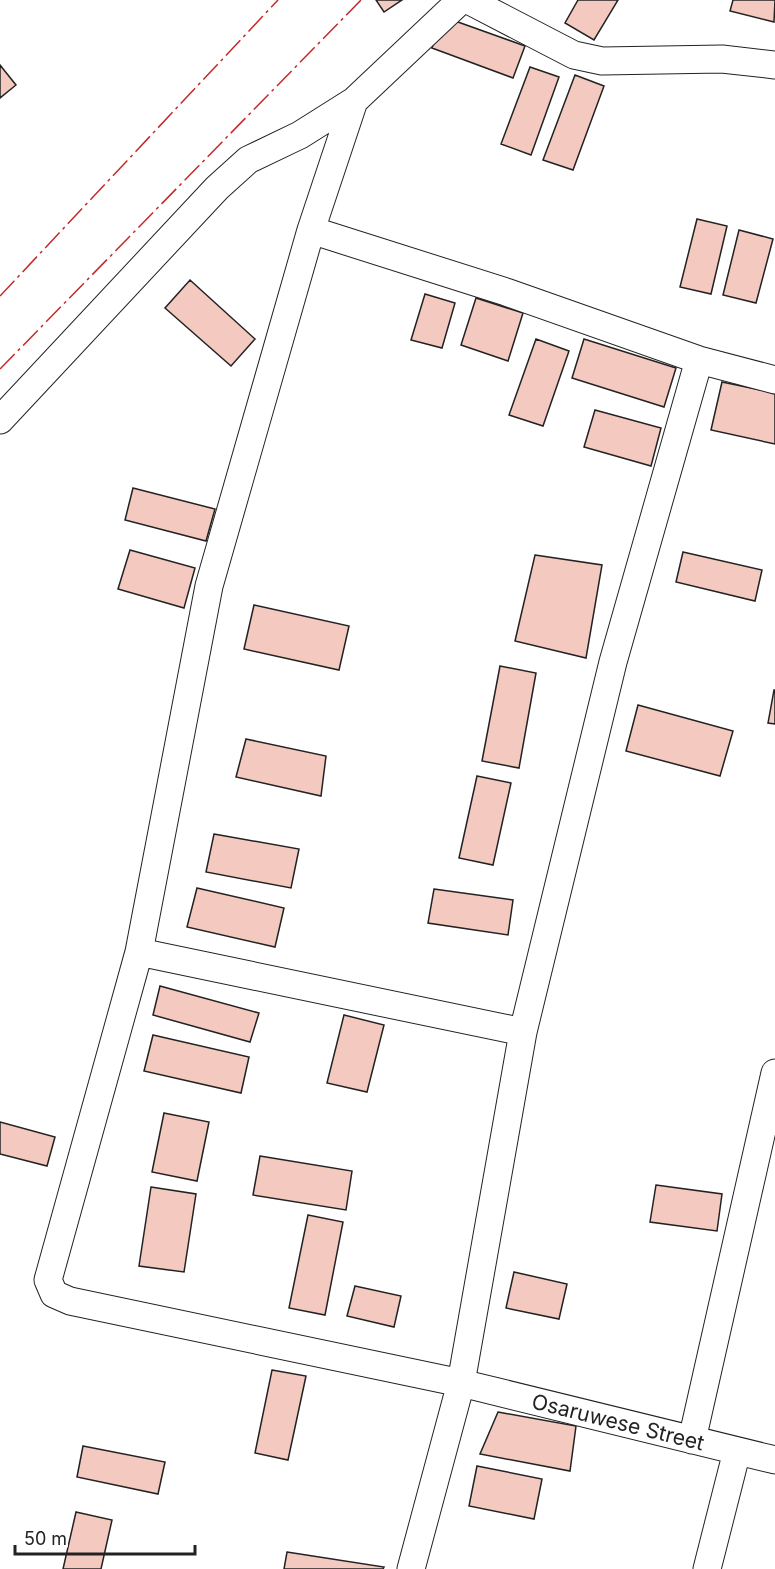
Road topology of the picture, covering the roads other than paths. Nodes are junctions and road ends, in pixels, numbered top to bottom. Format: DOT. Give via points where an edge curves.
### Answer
graph roads {
  1 [pos="461,0"];
  2 [pos="468,0"];
  3 [pos="775,65"];
  4 [pos="354,101"];
  5 [pos="310,230"];
  6 [pos="699,360"];
  7 [pos="775,380"];
  8 [pos="0,420"];
  9 [pos="139,952"];
  10 [pos="523,1032"];
  11 [pos="775,1073"];
  12 [pos="461,1383"];
  13 [pos="692,1440"];
  14 [pos="737,1451"];
  15 [pos="775,1461"];
  16 [pos="411,1569"];
  17 [pos="707,1569"];
  1 -- 4 [label="street"];
  2 -- 3 [label="street" via="574,55 602,61 722,59"];
  4 -- 5 [label="street"];
  4 -- 8 [label="street" via="300,135 248,160 217,188"];
  5 -- 6 [label="street" via="506,292"];
  5 -- 9 [label="street" via="209,586"];
  6 -- 7 [label="street"];
  6 -- 10 [label="street" via="613,662"];
  9 -- 10 [label="street"];
  9 -- 12 [label="street, Osaruwese Street" via="48,1280 54,1294 69,1301"];
  10 -- 12 [label="street"];
  11 -- 13 [label="street"];
  12 -- 13 [label="street, Osaruwese Street"];
  12 -- 16 [label="street"];
  13 -- 14 [label="street, Osaruwese Street"];
  14 -- 15 [label="street, Osaruwese Street"];
  14 -- 17 [label="street"];
}
